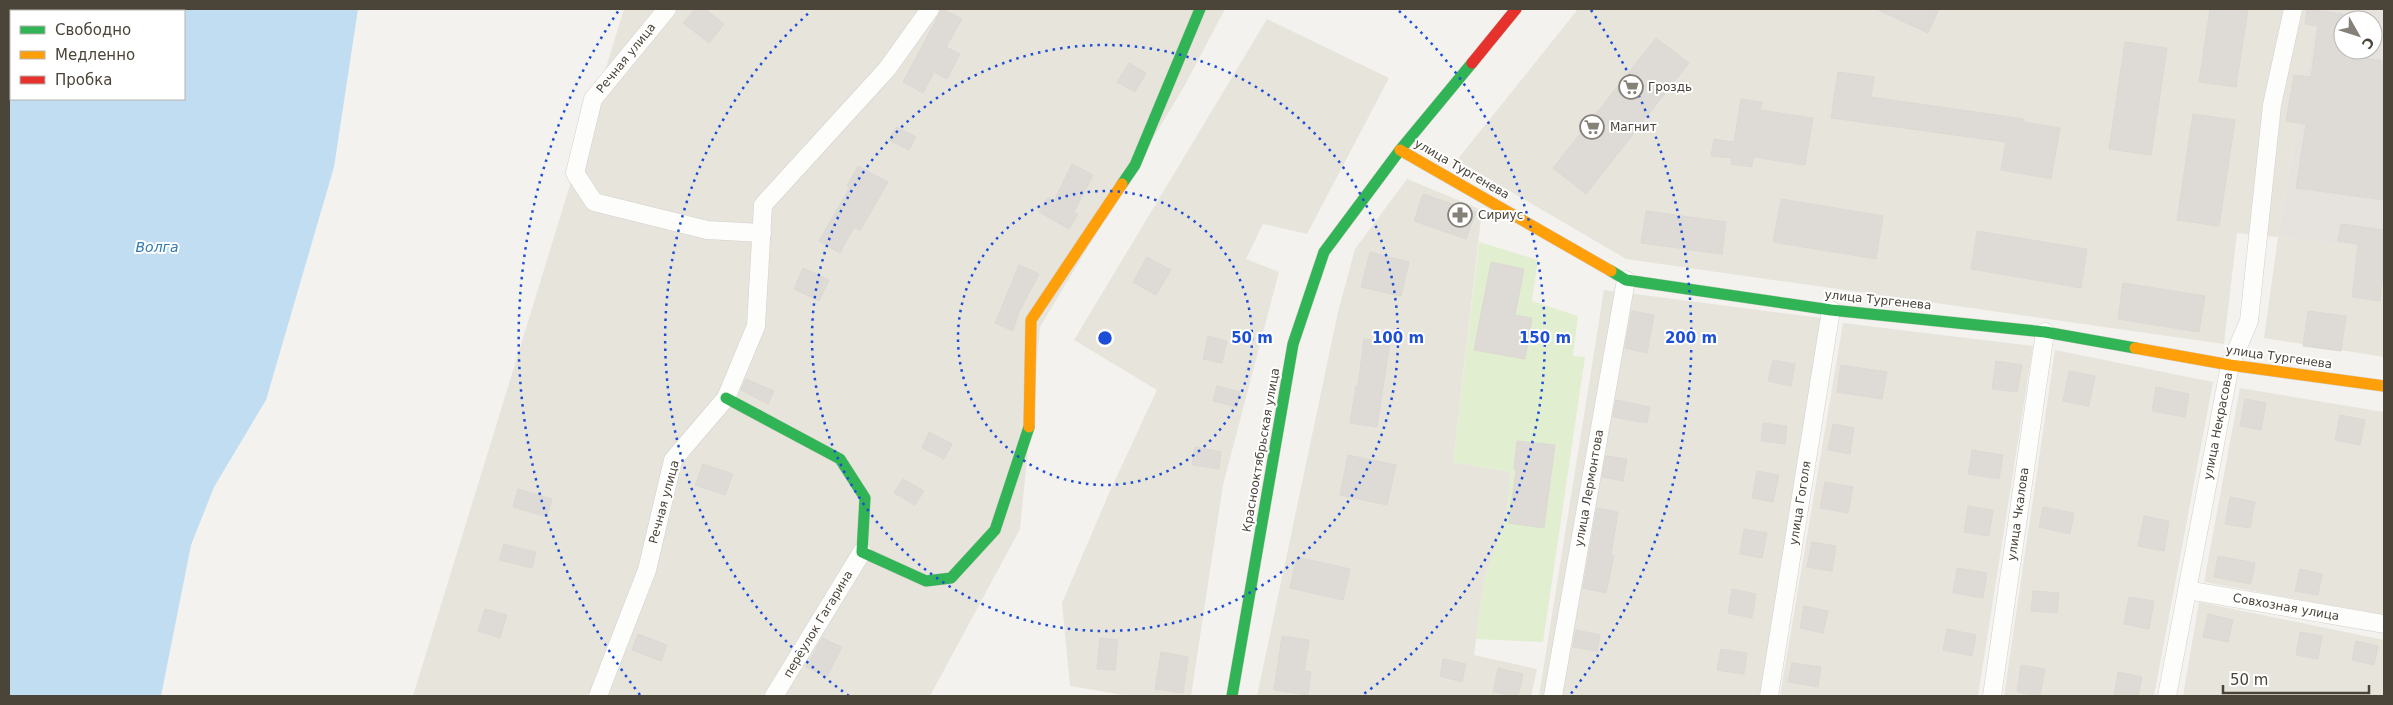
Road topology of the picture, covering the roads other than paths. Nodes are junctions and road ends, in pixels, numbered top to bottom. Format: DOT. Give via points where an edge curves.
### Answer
graph roads {
  1 [pos="667,9"];
  2 [pos="930,9"];
  3 [pos="1200,9"];
  4 [pos="1516,9"];
  5 [pos="2293,9"];
  6 [pos="1400,150"];
  7 [pos="762,233"];
  8 [pos="1626,280"];
  9 [pos="1831,310"];
  10 [pos="2045,332"];
  11 [pos="2230,364"];
  12 [pos="2384,386"];
  13 [pos="726,398"];
  14 [pos="862,552"];
  15 [pos="2187,590"];
  16 [pos="2384,624"];
  17 [pos="598,696"];
  18 [pos="774,696"];
  19 [pos="1232,696"];
  20 [pos="1553,696"];
  21 [pos="1769,696"];
  22 [pos="1992,696"];
  23 [pos="2167,696"];
  1 -- 7 [label="street, Речная улица" via="593,99 575,172 594,202 707,230"];
  2 -- 7 [label="street, Речная улица" via="888,69 763,205"];
  3 -- 14 [label="street" via="1134,165 1031,320 1029,431 995,530 951,578 926,581"];
  4 -- 6 [label="street, Краснооктябрьская улица"];
  5 -- 11 [label="street, улица Некрасова" via="2272,105 2249,321"];
  6 -- 8 [label="street, улица Тургенева"];
  6 -- 19 [label="street, Краснооктябрьская улица" via="1324,252 1294,344"];
  7 -- 13 [label="street, Речная улица" via="756,326"];
  8 -- 9 [label="street, улица Тургенева"];
  8 -- 20 [label="street, улица Лермонтова"];
  9 -- 10 [label="street, улица Тургенева"];
  9 -- 21 [label="street, улица Гоголя"];
  10 -- 11 [label="street, улица Тургенева"];
  10 -- 22 [label="street, улица Чкалова"];
  11 -- 12 [label="street, улица Тургенева"];
  11 -- 15 [label="street, улица Некрасова"];
  13 -- 14 [label="street" via="840,459 865,498"];
  13 -- 17 [label="street, Речная улица" via="673,460 647,570"];
  14 -- 18 [label="street, переулок Гагарина"];
  15 -- 16 [label="street, Совхозная улица"];
  15 -- 23 [label="street, улица Некрасова"];
}
